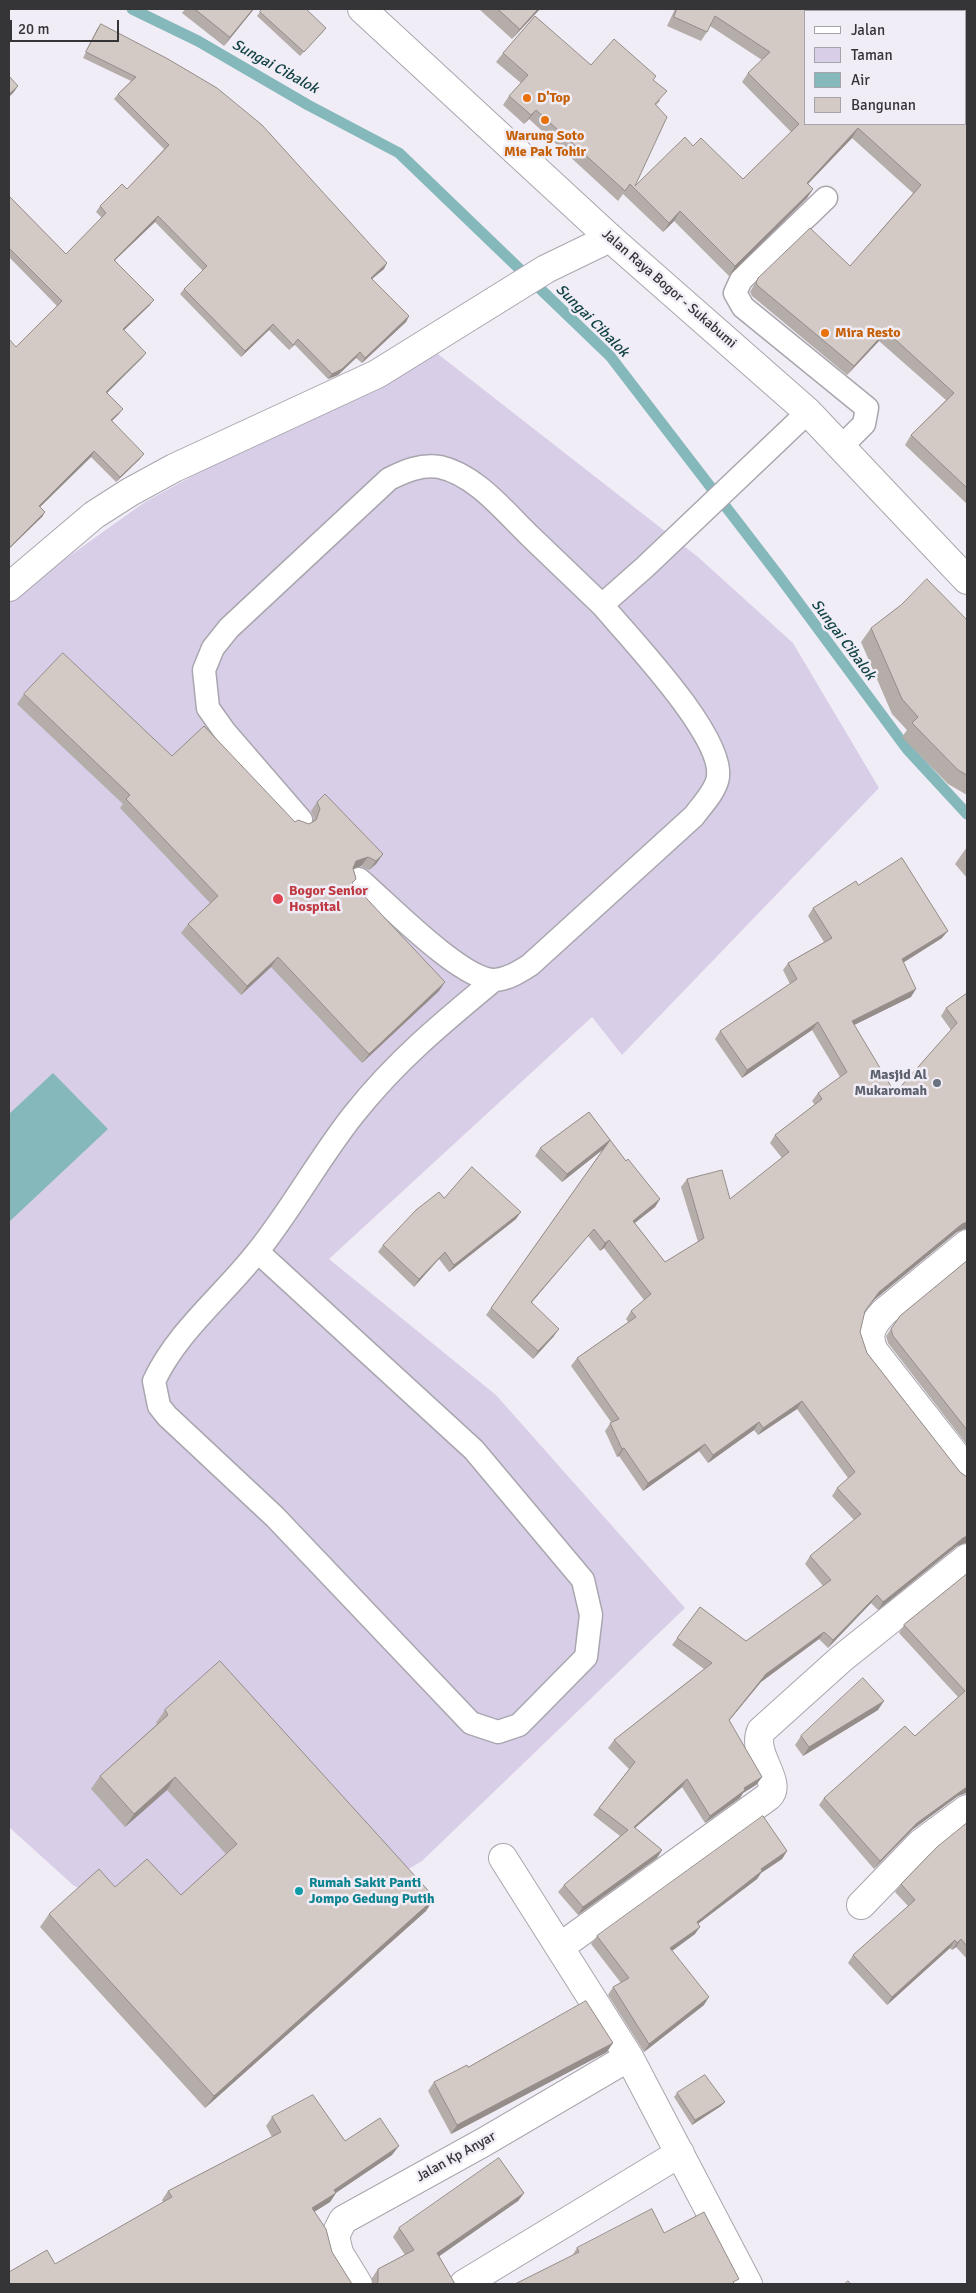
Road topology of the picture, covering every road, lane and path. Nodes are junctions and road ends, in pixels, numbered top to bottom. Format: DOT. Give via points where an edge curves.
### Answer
graph roads {
  1 [pos="362,9"];
  2 [pos="826,198"];
  3 [pos="610,238"];
  4 [pos="808,412"];
  5 [pos="841,447"];
  6 [pos="967,580"];
  7 [pos="9,588"];
  8 [pos="602,604"];
  9 [pos="301,820"];
  10 [pos="359,879"];
  11 [pos="494,980"];
  12 [pos="967,1244"];
  13 [pos="258,1252"];
  14 [pos="967,1470"];
  15 [pos="967,1558"];
  16 [pos="967,1809"];
  17 [pos="503,1858"];
  18 [pos="861,1905"];
  19 [pos="560,1947"];
  20 [pos="629,2057"];
  21 [pos="680,2153"];
  22 [pos="358,2284"];
  23 [pos="464,2284"];
  24 [pos="748,2284"];
  1 -- 3 [label="main road, Jalan Raya Bogor - Sukabumi"];
  2 -- 5 [label="lane" via="741,280 735,293 743,307 867,408 864,424"];
  3 -- 4 [label="main road, Jalan Raya Bogor - Sukabumi"];
  3 -- 7 [label="main road" via="546,269 377,374 130,492 94,515"];
  4 -- 5 [label="main road, Jalan Raya Bogor - Sukabumi"];
  4 -- 8 [label="lane"];
  5 -- 6 [label="main road, Jalan Raya Bogor - Sukabumi"];
  8 -- 9 [label="lane" via="483,491 458,474 439,467 422,467 406,470 389,479 229,628 213,648 204,670 208,708"];
  8 -- 11 [label="lane" via="703,730 714,749 718,778 694,816 552,946 514,976"];
  10 -- 11 [label="lane" via="469,973"];
  11 -- 13 [label="lane" via="403,1057 378,1085 352,1116"];
  12 -- 14 [label="main road" via="884,1312 874,1324 869,1341"];
  13 -- 13 [label="lane" via="172,1350 154,1381 159,1406 195,1444 275,1517 471,1723 498,1732 519,1725 586,1657 591,1615 583,1580 474,1450"];
  15 -- 19 [label="main road" via="841,1658 761,1731 758,1749 774,1785 769,1796"];
  16 -- 18 [label="main road" via="921,1843"];
  17 -- 19 [label="main road"];
  19 -- 20 [label="main road"];
  20 -- 21 [label="main road"];
  20 -- 22 [label="main road, Jalan Kp Anyar" via="343,2220 335,2236 340,2254"];
  21 -- 23 [label="main road"];
  21 -- 24 [label="main road"];
}
